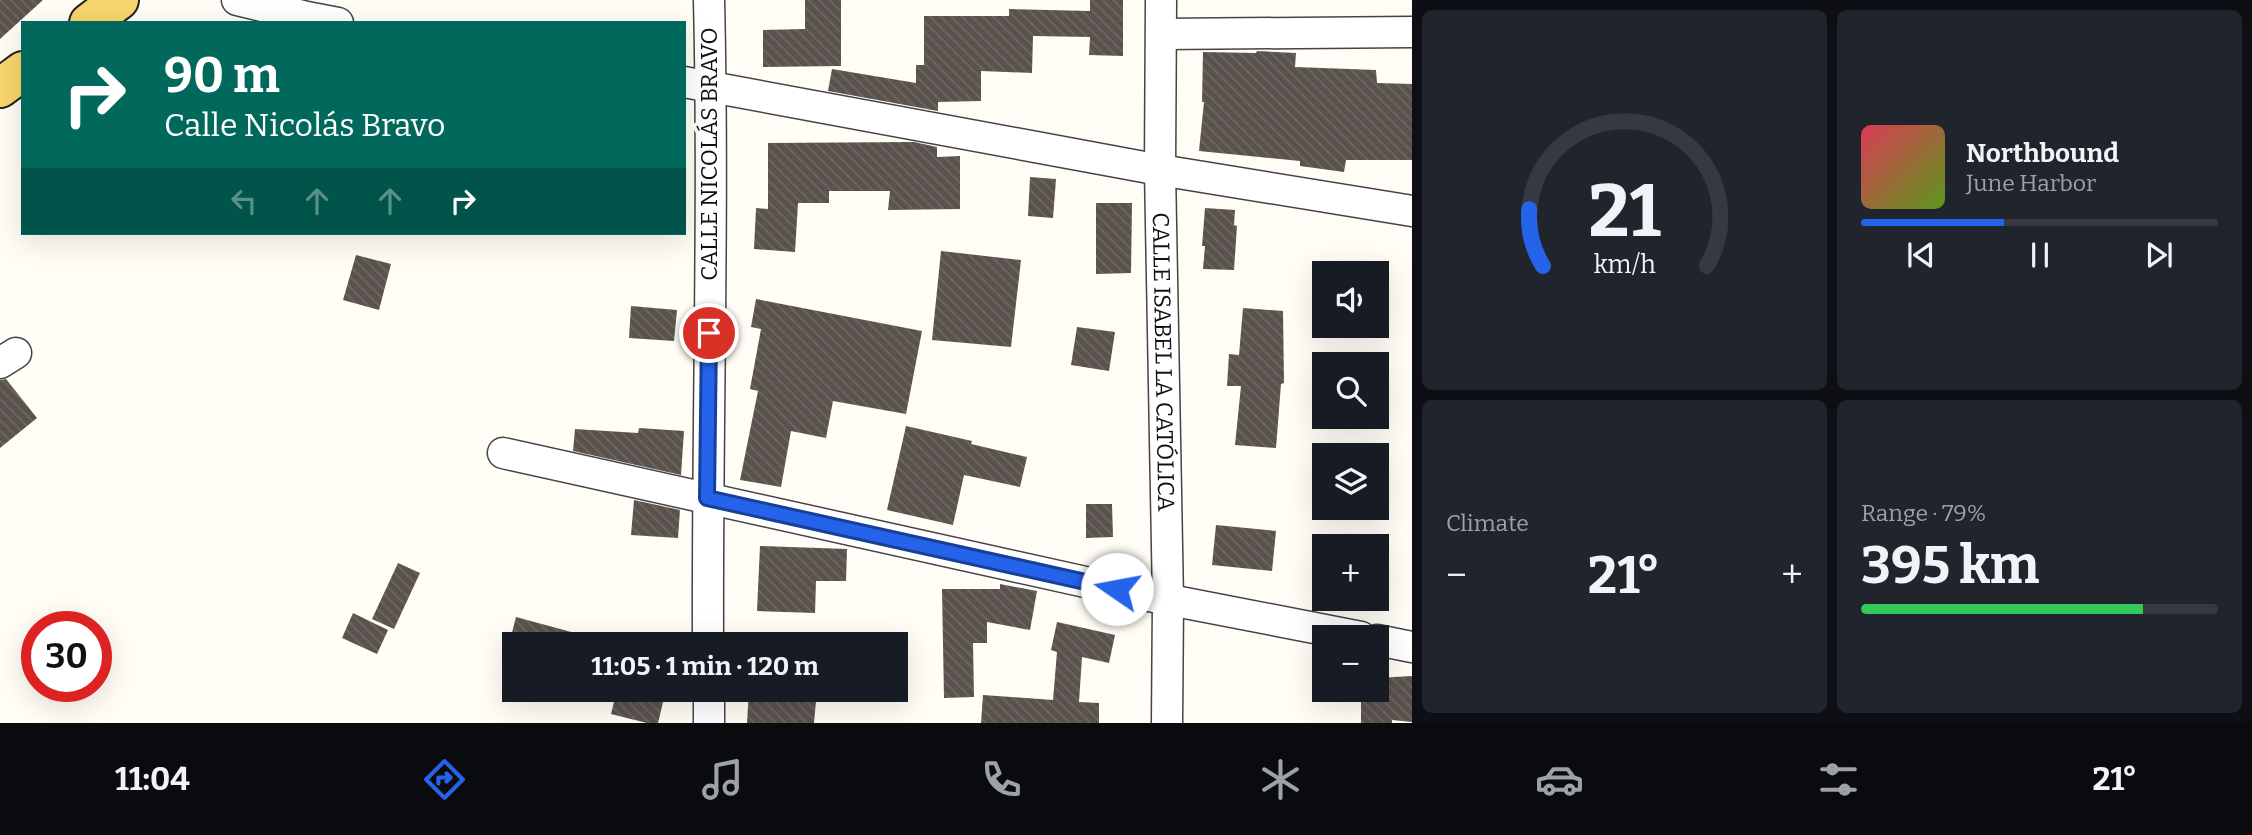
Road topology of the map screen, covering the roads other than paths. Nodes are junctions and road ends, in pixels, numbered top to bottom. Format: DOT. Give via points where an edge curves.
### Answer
graph roads {
  1 [pos="119,0"];
  2 [pos="237,0"];
  3 [pos="709,0"];
  4 [pos="1161,0"];
  5 [pos="92,21"];
  6 [pos="326,21"];
  7 [pos="1412,32"];
  8 [pos="1162,34"];
  9 [pos="21,72"];
  10 [pos="697,85"];
  11 [pos="0,88"];
  12 [pos="1160,170"];
  13 [pos="1412,211"];
  14 [pos="503,453"];
  15 [pos="707,498"];
  16 [pos="1168,600"];
  17 [pos="1312,628"];
  18 [pos="708,632"];
  19 [pos="1389,642"];
  20 [pos="1412,647"];
  21 [pos="709,702"];
  22 [pos="709,723"];
  23 [pos="1167,723"];
  1 -- 5 [label="main road"];
  2 -- 6 [label="street"];
  3 -- 10 [label="street, CALLE NICOLÁS BRAVO"];
  4 -- 8 [label="street, CALLE ISABEL LA CATÓLICA"];
  7 -- 8 [label="street"];
  8 -- 12 [label="street, CALLE ISABEL LA CATÓLICA"];
  9 -- 11 [label="main road"];
  10 -- 12 [label="street"];
  10 -- 15 [label="street, CALLE NICOLÁS BRAVO"];
  12 -- 13 [label="street"];
  12 -- 16 [label="street, CALLE ISABEL LA CATÓLICA"];
  14 -- 15 [label="street"];
  15 -- 16 [label="street"];
  15 -- 18 [label="street, CALLE NICOLÁS BRAVO"];
  16 -- 17 [label="street"];
  16 -- 23 [label="street, CALLE ISABEL LA CATÓLICA"];
  19 -- 20 [label="street"];
  21 -- 22 [label="street"];
}
